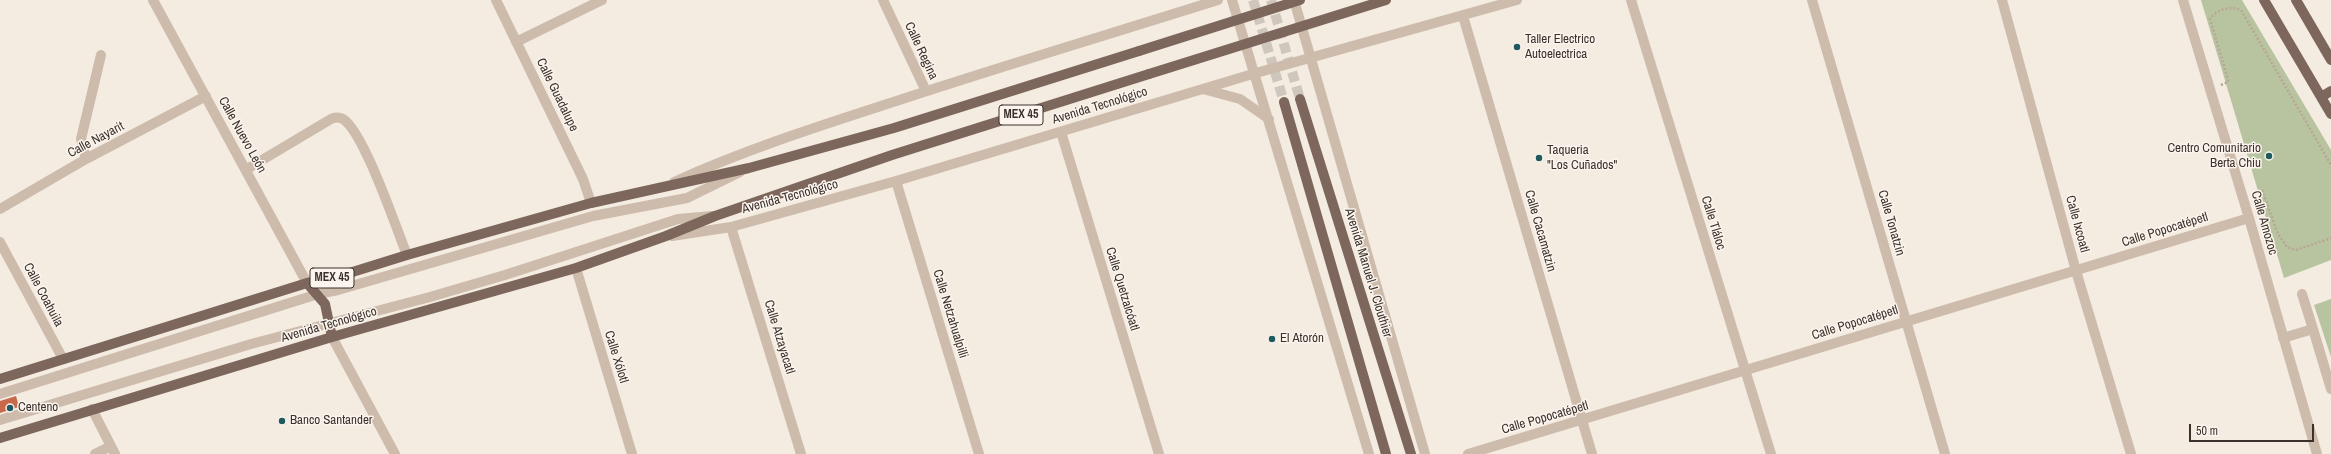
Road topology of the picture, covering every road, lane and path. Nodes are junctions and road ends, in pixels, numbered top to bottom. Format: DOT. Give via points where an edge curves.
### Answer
graph roads {
  1 [pos="153,0"];
  2 [pos="496,0"];
  3 [pos="602,0"];
  4 [pos="883,0"];
  5 [pos="1218,0"];
  6 [pos="1232,0"];
  7 [pos="1294,0"];
  8 [pos="1300,0"];
  9 [pos="1386,0"];
  10 [pos="1517,0"];
  11 [pos="1631,0"];
  12 [pos="1812,0"];
  13 [pos="2002,0"];
  14 [pos="2183,0"];
  15 [pos="2264,0"];
  16 [pos="2296,0"];
  17 [pos="1463,16"];
  18 [pos="516,42"];
  19 [pos="101,55"];
  20 [pos="1312,58"];
  21 [pos="2331,60"];
  22 [pos="1256,72"];
  23 [pos="1203,89"];
  24 [pos="926,91"];
  25 [pos="2211,92"];
  26 [pos="2331,92"];
  27 [pos="206,96"];
  28 [pos="2321,97"];
  29 [pos="1300,99"];
  30 [pos="1284,102"];
  31 [pos="2331,114"];
  32 [pos="1269,119"];
  33 [pos="1061,132"];
  34 [pos="86,159"];
  35 [pos="2331,164"];
  36 [pos="247,168"];
  37 [pos="749,168"];
  38 [pos="896,181"];
  39 [pos="667,186"];
  40 [pos="2262,190"];
  41 [pos="591,203"];
  42 [pos="0,209"];
  43 [pos="715,216"];
  44 [pos="2249,218"];
  45 [pos="731,227"];
  46 [pos="666,236"];
  47 [pos="2331,238"];
  48 [pos="0,242"];
  49 [pos="407,255"];
  50 [pos="576,268"];
  51 [pos="2076,271"];
  52 [pos="307,283"];
  53 [pos="318,294"];
  54 [pos="2302,294"];
  55 [pos="1906,321"];
  56 [pos="329,323"];
  57 [pos="2313,329"];
  58 [pos="332,337"];
  59 [pos="2283,338"];
  60 [pos="63,359"];
  61 [pos="1744,371"];
  62 [pos="0,379"];
  63 [pos="2331,389"];
  64 [pos="0,394"];
  65 [pos="92,409"];
  66 [pos="0,420"];
  67 [pos="1582,421"];
  68 [pos="0,438"];
  69 [pos="113,450"];
  70 [pos="95,454"];
  71 [pos="395,454"];
  72 [pos="632,454"];
  73 [pos="801,454"];
  74 [pos="979,454"];
  75 [pos="1158,454"];
  76 [pos="1369,454"];
  77 [pos="1386,454"];
  78 [pos="1411,454"];
  79 [pos="1425,454"];
  80 [pos="1468,454"];
  81 [pos="1592,454"];
  82 [pos="1771,454"];
  83 [pos="1945,454"];
  84 [pos="2131,454"];
  85 [pos="2317,454"];
  1 -- 27 [label="street, Calle Nuevo León"];
  2 -- 18 [label="street, Calle Guadalupe"];
  3 -- 18 [label="street"];
  4 -- 24 [label="street, Calle Regina"];
  5 -- 24 [label="street"];
  6 -- 22 [label="street"];
  7 -- 20 [label="street"];
  8 -- 37 [label="main road, MEX 45, bridge" via="894,128"];
  9 -- 43 [label="main road, Avenida Tecnológico / MEX 45, bridge" via="892,155"];
  10 -- 17 [label="street, Avenida Tecnológico"];
  11 -- 61 [label="street, Calle Tláloc"];
  12 -- 55 [label="street, Calle Tonatzin"];
  13 -- 51 [label="street, Calle Ixcoatl"];
  14 -- 25 [label="street, Calle Amozoc"];
  15 -- 28 [label="main road"];
  16 -- 21 [label="main road"];
  17 -- 20 [label="street, Avenida Tecnológico"];
  17 -- 67 [label="street, Calle Cacamatzin"];
  18 -- 41 [label="street, Calle Guadalupe" via="583,179"];
  19 -- 34 [label="street" via="81,139"];
  20 -- 22 [label="street, Avenida Tecnológico"];
  20 -- 79 [label="street"];
  22 -- 23 [label="street, Avenida Tecnológico"];
  22 -- 32 [label="street"];
  23 -- 32 [label="street" via="1240,99"];
  23 -- 33 [label="street, Avenida Tecnológico"];
  24 -- 39 [label="street" via="748,150"];
  25 -- 35 [label="path" via="2228,82 2210,19 2214,13 2232,7 2241,10"];
  25 -- 44 [label="street, Calle Amozoc"];
  26 -- 28 [label="main road"];
  27 -- 34 [label="street, Calle Nayarit"];
  27 -- 36 [label="street, Calle Nuevo León"];
  28 -- 31 [label="main road"];
  29 -- 78 [label="main road, Avenida Manuel J. Clouthier"];
  30 -- 77 [label="main road"];
  32 -- 76 [label="street"];
  33 -- 38 [label="street, Avenida Tecnológico"];
  33 -- 75 [label="street, Calle Quetzalcóatl"];
  34 -- 42 [label="street, Calle Nayarit"];
  36 -- 49 [label="street" via="331,119 344,120 361,141"];
  36 -- 52 [label="street, Calle Nuevo León"];
  37 -- 39 [label="main road, MEX 45"];
  37 -- 53 [label="street" via="687,198 593,216"];
  38 -- 45 [label="street, Avenida Tecnológico"];
  38 -- 74 [label="street, Calle Netzahualpilli"];
  39 -- 41 [label="main road, MEX 45"];
  40 -- 47 [label="path" via="2278,234 2287,247 2296,250"];
  41 -- 49 [label="main road, MEX 45"];
  43 -- 46 [label="main road, Avenida Tecnológico / MEX 45"];
  43 -- 56 [label="street" via="678,219 505,275"];
  44 -- 51 [label="street, Calle Popocatépetl"];
  44 -- 59 [label="street, Calle Amozoc"];
  45 -- 46 [label="street, Avenida Tecnológico"];
  45 -- 73 [label="street, Calle Atzayacatl"];
  46 -- 50 [label="main road, Avenida Tecnológico / MEX 45"];
  48 -- 60 [label="street, Calle Coahuila"];
  49 -- 52 [label="main road, MEX 45" via="330,279"];
  50 -- 58 [label="main road, Avenida Tecnológico / MEX 45"];
  50 -- 72 [label="street, Calle Xólotl"];
  51 -- 55 [label="street, Calle Popocatépetl"];
  51 -- 84 [label="street, Calle Ixcoatl"];
  52 -- 53 [label="main road"];
  52 -- 60 [label="main road, MEX 45"];
  53 -- 56 [label="main road" via="325,304"];
  53 -- 64 [label="street"];
  54 -- 57 [label="street"];
  55 -- 61 [label="street, Calle Popocatépetl"];
  55 -- 83 [label="street, Calle Tonatzin"];
  56 -- 58 [label="main road"];
  56 -- 66 [label="street"];
  57 -- 59 [label="street"];
  57 -- 63 [label="street"];
  58 -- 65 [label="main road, Avenida Tecnológico / MEX 45"];
  58 -- 71 [label="street"];
  59 -- 85 [label="street, Calle Amozoc"];
  60 -- 62 [label="main road, MEX 45"];
  61 -- 67 [label="street, Calle Popocatépetl"];
  61 -- 82 [label="street, Calle Tláloc"];
  65 -- 68 [label="main road, Avenida Tecnológico / MEX 45"];
  65 -- 69 [label="street"];
  67 -- 80 [label="street, Calle Popocatépetl"];
  67 -- 81 [label="street, Calle Cacamatzin"];
  69 -- 70 [label="street"];
}
